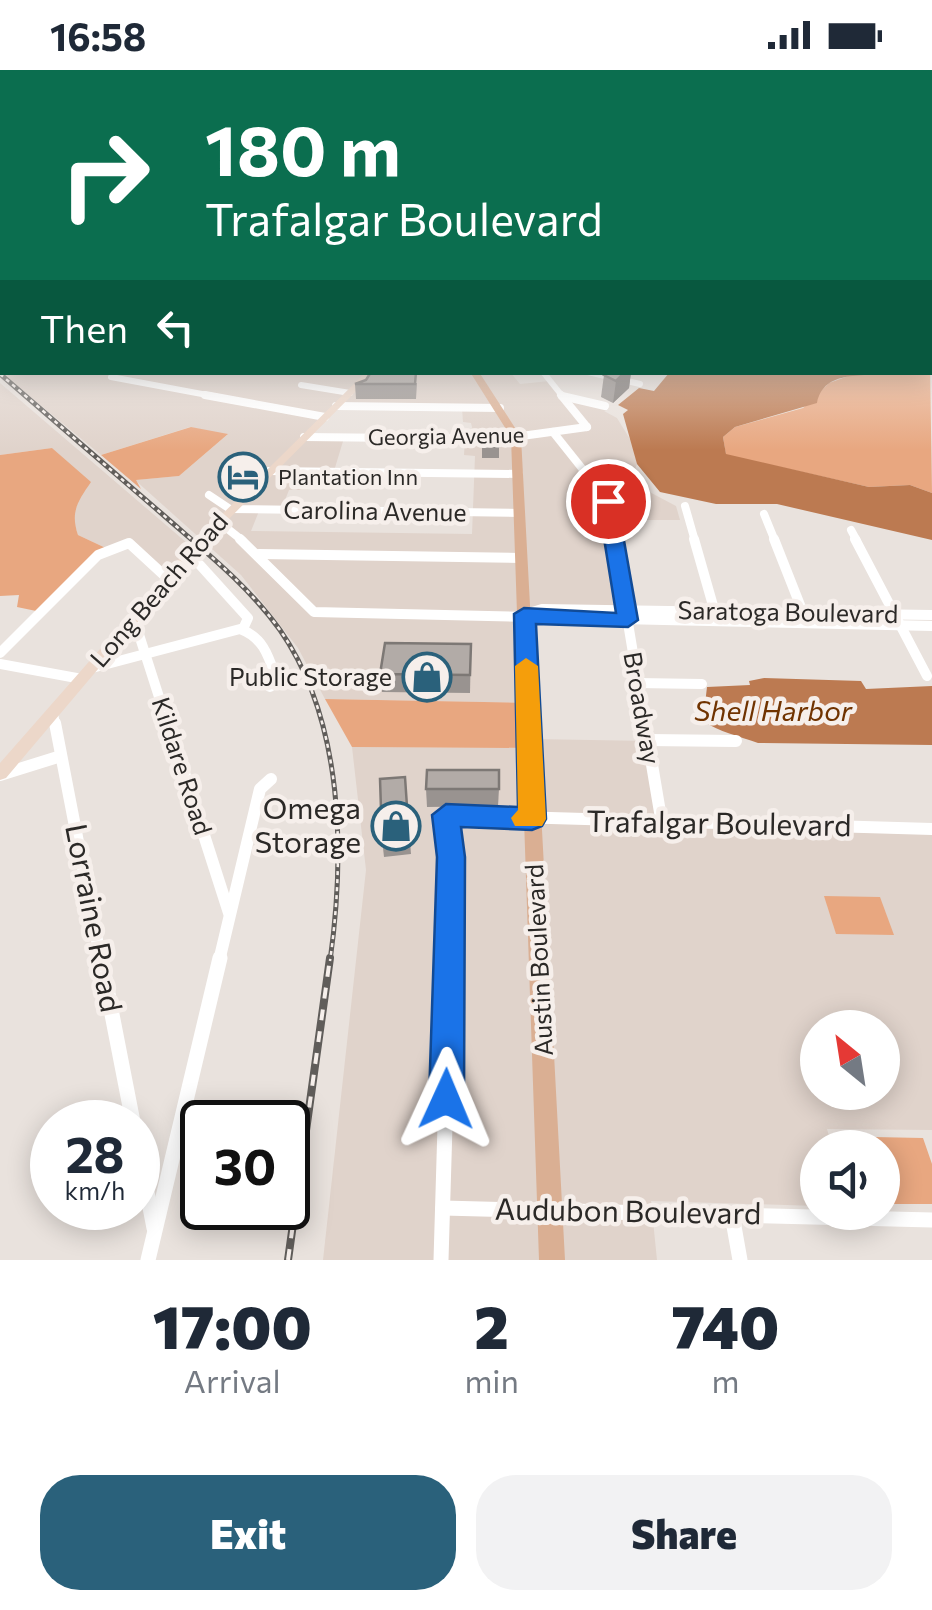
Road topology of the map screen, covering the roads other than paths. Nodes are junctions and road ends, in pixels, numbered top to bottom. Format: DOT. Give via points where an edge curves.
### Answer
graph roads {
  1 [pos="367,375"];
  2 [pos="476,375"];
  3 [pos="545,375"];
  4 [pos="601,375"];
  5 [pos="111,377"];
  6 [pos="640,384"];
  7 [pos="301,385"];
  8 [pos="350,392"];
  9 [pos="562,395"];
  10 [pos="336,406"];
  11 [pos="605,406"];
  12 [pos="500,408"];
  13 [pos="326,417"];
  14 [pos="553,432"];
  15 [pos="304,437"];
  16 [pos="516,437"];
  17 [pos="269,471"];
  18 [pos="518,474"];
  19 [pos="209,495"];
  20 [pos="684,506"];
  21 [pos="230,509"];
  22 [pos="520,513"];
  23 [pos="764,514"];
  24 [pos="219,522"];
  25 [pos="851,530"];
  26 [pos="260,554"];
  27 [pos="522,558"];
  28 [pos="200,565"];
  29 [pos="167,578"];
  30 [pos="524,614"];
  31 [pos="895,614"];
  32 [pos="932,614"];
  33 [pos="627,615"];
  34 [pos="716,617"];
  35 [pos="805,617"];
  36 [pos="134,619"];
  37 [pos="902,626"];
  38 [pos="932,626"];
  39 [pos="243,629"];
  40 [pos="145,653"];
  41 [pos="0,654"];
  42 [pos="0,664"];
  43 [pos="86,674"];
  44 [pos="927,676"];
  45 [pos="638,683"];
  46 [pos="702,684"];
  47 [pos="270,687"];
  48 [pos="52,713"];
  49 [pos="648,740"];
  50 [pos="736,741"];
  51 [pos="61,756"];
  52 [pos="0,775"];
  53 [pos="270,779"];
  54 [pos="532,819"];
  55 [pos="662,824"];
  56 [pos="932,829"];
  57 [pos="230,914"];
  58 [pos="129,1100"];
  59 [pos="444,1208"];
  60 [pos="550,1210"];
  61 [pos="732,1215"];
  62 [pos="932,1220"];
  63 [pos="153,1230"];
  64 [pos="154,1233"];
  65 [pos="148,1260"];
  66 [pos="441,1260"];
  67 [pos="552,1260"];
  68 [pos="740,1260"];
  1 -- 8 [label="main road, Long Beach Road"];
  2 -- 12 [label="main road, Austin Boulevard"];
  3 -- 9 [label="street"];
  4 -- 6 [label="street"];
  5 -- 13 [label="street"];
  7 -- 8 [label="street"];
  8 -- 10 [label="main road, Long Beach Road"];
  9 -- 11 [label="street"];
  9 -- 14 [label="street, Georgia Avenue" via="587,427"];
  10 -- 12 [label="street"];
  10 -- 13 [label="main road, Long Beach Road"];
  12 -- 16 [label="main road, Austin Boulevard"];
  13 -- 15 [label="main road, Long Beach Road"];
  14 -- 16 [label="street, Georgia Avenue"];
  14 -- 33 [label="street, Broadway" via="608,501"];
  15 -- 16 [label="street, Georgia Avenue"];
  15 -- 17 [label="main road, Long Beach Road"];
  16 -- 18 [label="main road, Austin Boulevard"];
  17 -- 18 [label="street"];
  17 -- 21 [label="main road, Long Beach Road"];
  18 -- 22 [label="main road, Austin Boulevard"];
  19 -- 21 [label="street"];
  20 -- 34 [label="street"];
  21 -- 22 [label="street, Carolina Avenue"];
  21 -- 24 [label="main road, Long Beach Road"];
  22 -- 27 [label="main road, Austin Boulevard"];
  23 -- 35 [label="street"];
  24 -- 26 [label="street"];
  24 -- 29 [label="main road, Long Beach Road"];
  25 -- 31 [label="street"];
  26 -- 27 [label="street"];
  26 -- 30 [label="street, Saratoga Boulevard" via="314,612"];
  27 -- 30 [label="main road, Austin Boulevard"];
  28 -- 39 [label="street" via="248,618"];
  29 -- 36 [label="main road, Long Beach Road"];
  29 -- 41 [label="street" via="129,543 98,555"];
  30 -- 33 [label="street, Saratoga Boulevard"];
  30 -- 54 [label="main road, Austin Boulevard"];
  31 -- 32 [label="street, Saratoga Boulevard"];
  31 -- 35 [label="street, Saratoga Boulevard"];
  31 -- 37 [label="street"];
  33 -- 34 [label="street, Saratoga Boulevard"];
  33 -- 45 [label="street, Broadway"];
  34 -- 35 [label="street, Saratoga Boulevard"];
  35 -- 37 [label="street, Saratoga Boulevard"];
  36 -- 40 [label="street, Kildare Road"];
  36 -- 43 [label="main road, Long Beach Road"];
  37 -- 38 [label="street, Saratoga Boulevard"];
  37 -- 44 [label="street"];
  39 -- 40 [label="street"];
  39 -- 47 [label="street" via="256,635 272,664"];
  40 -- 43 [label="street"];
  40 -- 57 [label="street, Kildare Road"];
  42 -- 43 [label="street"];
  43 -- 48 [label="main road, Long Beach Road"];
  45 -- 46 [label="street"];
  45 -- 49 [label="street, Broadway"];
  48 -- 51 [label="street, Lorraine Road"];
  48 -- 52 [label="main road, Long Beach Road"];
  49 -- 50 [label="street"];
  49 -- 55 [label="street, Broadway"];
  51 -- 52 [label="street"];
  51 -- 58 [label="street, Lorraine Road"];
  53 -- 57 [label="street" via="260,789"];
  54 -- 55 [label="street, Trafalgar Boulevard"];
  54 -- 59 [label="street, Trafalgar Boulevard" via="446,815 451,918"];
  54 -- 60 [label="main road, Austin Boulevard"];
  55 -- 56 [label="street, Trafalgar Boulevard"];
  57 -- 64 [label="street"];
  59 -- 60 [label="street, Audubon Boulevard"];
  59 -- 66 [label="street"];
  60 -- 61 [label="street, Audubon Boulevard"];
  60 -- 67 [label="main road, Austin Boulevard"];
  61 -- 62 [label="street, Audubon Boulevard"];
  61 -- 68 [label="street"];
  63 -- 64 [label="street"];
  64 -- 65 [label="street"];
}
